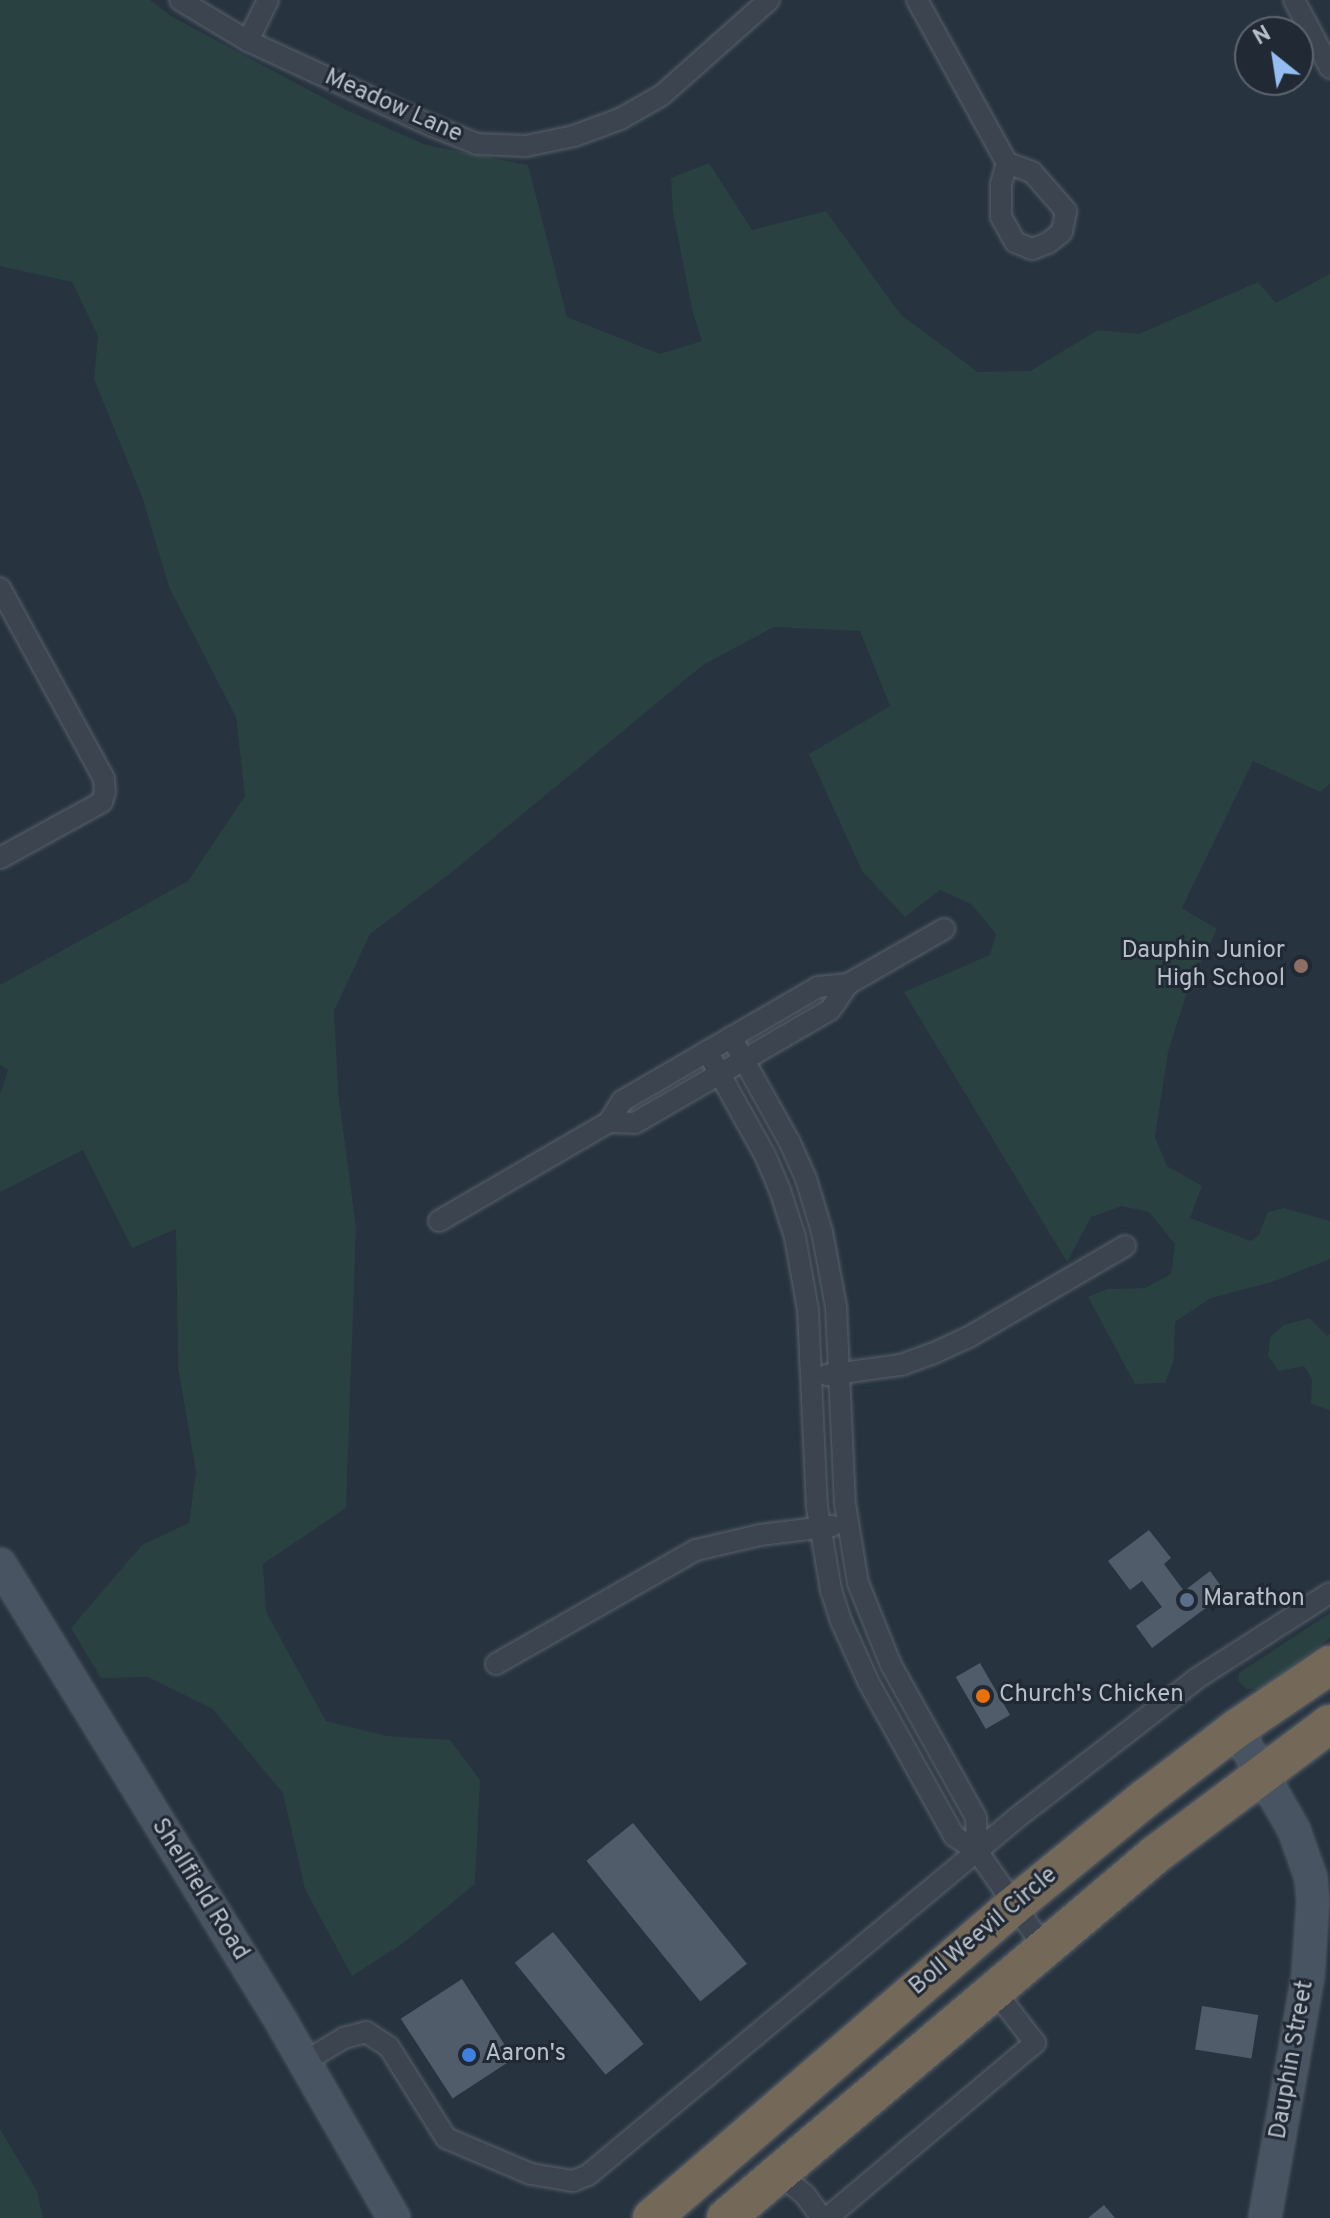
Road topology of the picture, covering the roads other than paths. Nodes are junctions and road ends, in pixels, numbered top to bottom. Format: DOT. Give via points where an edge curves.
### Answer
graph roads {
  1 [pos="180,0"];
  2 [pos="268,0"];
  3 [pos="769,0"];
  4 [pos="917,0"];
  5 [pos="1294,0"];
  6 [pos="248,41"];
  7 [pos="1330,68"];
  8 [pos="1007,163"];
  9 [pos="0,588"];
  10 [pos="0,858"];
  11 [pos="944,929"];
  12 [pos="848,984"];
  13 [pos="731,1037"];
  14 [pos="707,1051"];
  15 [pos="744,1060"];
  16 [pos="720,1074"];
  17 [pos="609,1122"];
  18 [pos="439,1221"];
  19 [pos="1125,1246"];
  20 [pos="839,1374"];
  21 [pos="811,1376"];
  22 [pos="847,1524"];
  23 [pos="819,1528"];
  24 [pos="0,1564"];
  25 [pos="1330,1593"];
  26 [pos="496,1664"];
  27 [pos="1330,1665"];
  28 [pos="1330,1724"];
  29 [pos="1236,1729"];
  30 [pos="1262,1773"];
  31 [pos="977,1851"];
  32 [pos="1012,1907"];
  33 [pos="1044,1947"];
  34 [pos="994,1990"];
  35 [pos="304,2062"];
  36 [pos="785,2103"];
  37 [pos="792,2184"];
  38 [pos="394,2218"];
  39 [pos="652,2218"];
  40 [pos="726,2218"];
  41 [pos="824,2218"];
  42 [pos="1265,2218"];
  1 -- 6 [label="street, Meadow Lane"];
  2 -- 6 [label="street"];
  3 -- 6 [label="street, Meadow Lane" via="662,95 620,119 526,146 477,144"];
  4 -- 8 [label="street"];
  5 -- 7 [label="street"];
  9 -- 10 [label="street" via="104,779 105,792 102,802"];
  11 -- 12 [label="street"];
  12 -- 13 [label="street" via="818,987"];
  12 -- 15 [label="street" via="830,1010"];
  13 -- 14 [label="street"];
  13 -- 15 [label="street"];
  14 -- 16 [label="street"];
  14 -- 17 [label="street" via="622,1101"];
  15 -- 16 [label="street"];
  15 -- 20 [label="street" via="790,1143 816,1208 836,1307"];
  16 -- 17 [label="street" via="635,1123"];
  16 -- 21 [label="street" via="765,1155 789,1216 806,1294"];
  17 -- 18 [label="street"];
  19 -- 20 [label="street" via="932,1354 901,1365"];
  20 -- 21 [label="street"];
  20 -- 22 [label="street"];
  21 -- 23 [label="street"];
  22 -- 23 [label="street"];
  22 -- 31 [label="street" via="867,1611 976,1818"];
  23 -- 26 [label="street" via="696,1550"];
  23 -- 31 [label="street" via="831,1590 869,1683 954,1836"];
  24 -- 35 [label="street, Shellfield Road"];
  25 -- 31 [label="street" via="1196,1679"];
  27 -- 29 [label="highway, Boll Weevil Circle"];
  28 -- 30 [label="highway, Boll Weevil Circle"];
  29 -- 30 [label="street, Dauphin Street"];
  29 -- 32 [label="highway, Boll Weevil Circle"];
  30 -- 33 [label="highway, Boll Weevil Circle"];
  30 -- 42 [label="street, Dauphin Street" via="1304,1853 1313,1902 1308,1976"];
  31 -- 32 [label="street"];
  31 -- 35 [label="street" via="588,2175 573,2181 531,2174 446,2138 389,2047 366,2032 344,2038"];
  32 -- 33 [label="street"];
  32 -- 36 [label="highway, Boll Weevil Circle"];
  33 -- 34 [label="highway, Boll Weevil Circle"];
  34 -- 37 [label="highway, Boll Weevil Circle" via="813,2143"];
  34 -- 41 [label="street" via="1035,2043"];
  35 -- 38 [label="street, Shellfield Road"];
  36 -- 37 [label="highway" via="767,2138"];
  36 -- 39 [label="highway, Boll Weevil Circle"];
  37 -- 40 [label="highway, Boll Weevil Circle"];
  37 -- 41 [label="street"];
}
